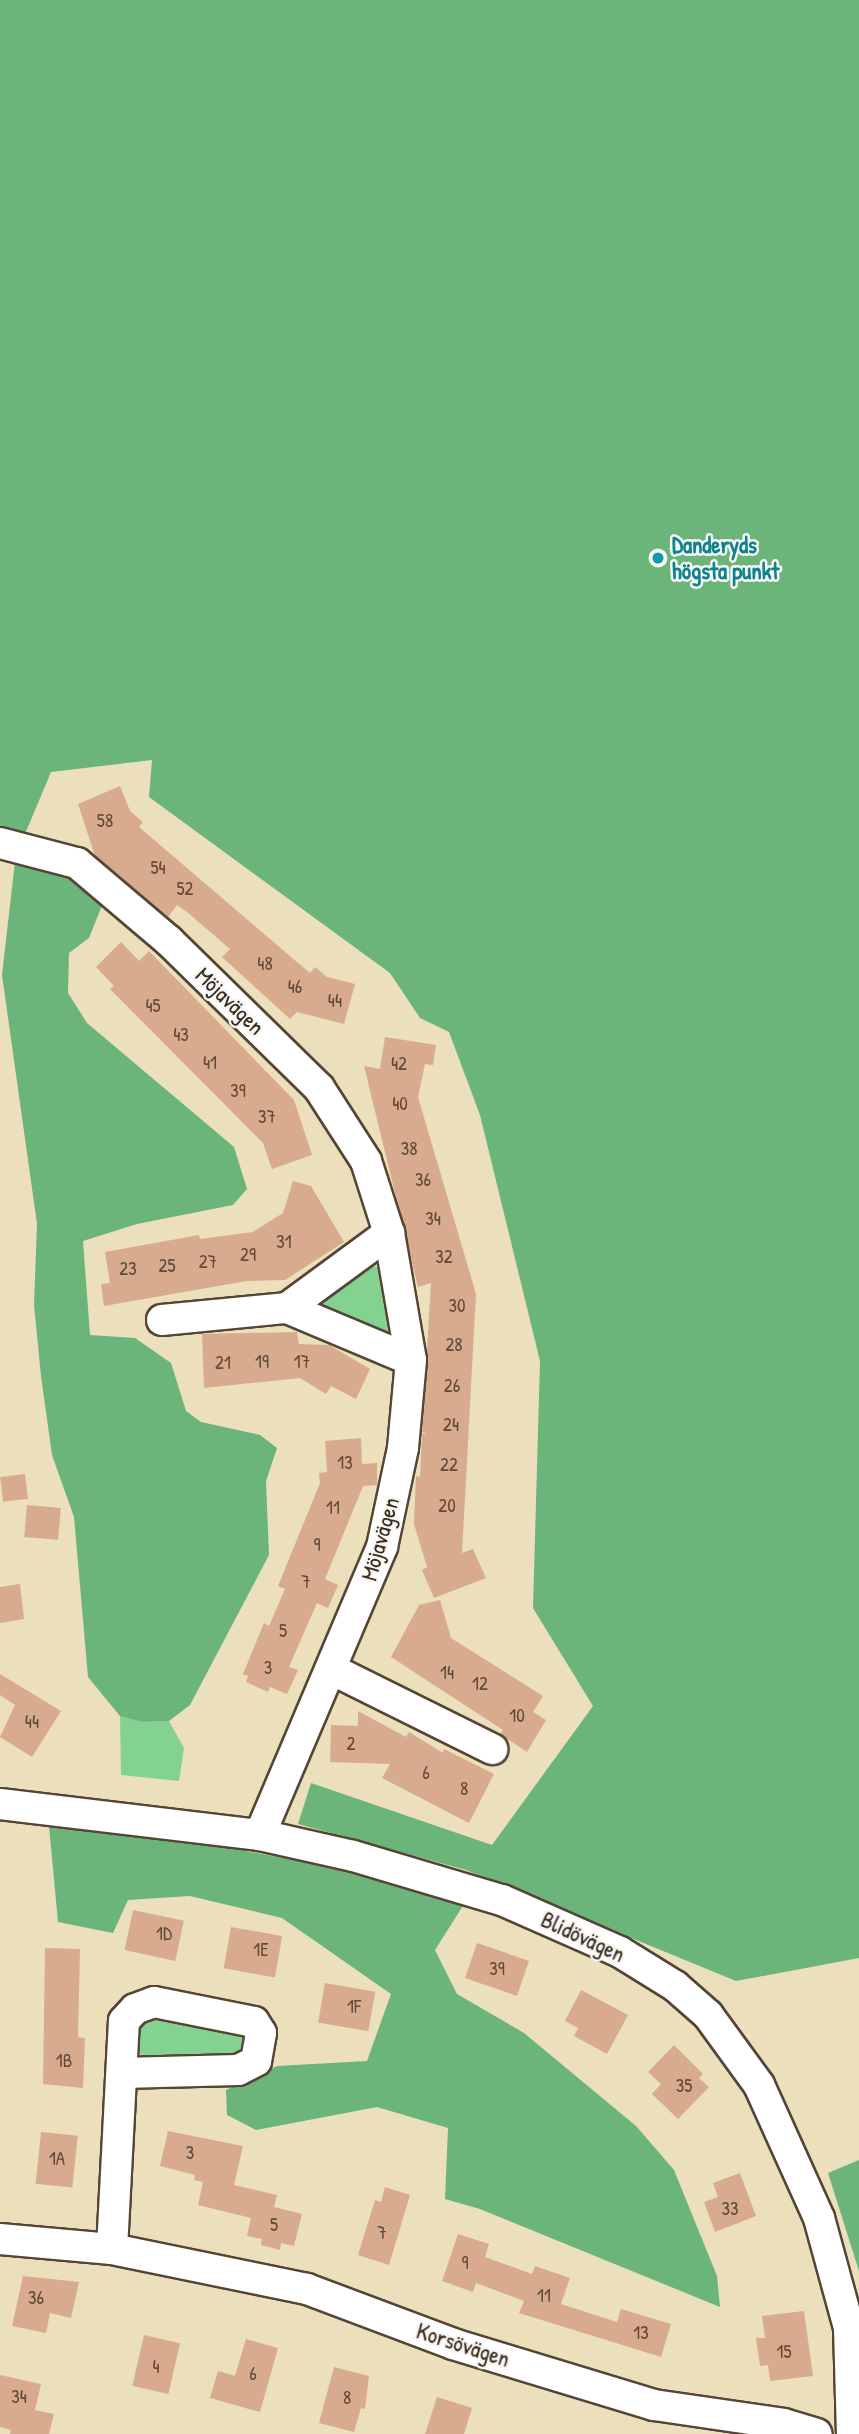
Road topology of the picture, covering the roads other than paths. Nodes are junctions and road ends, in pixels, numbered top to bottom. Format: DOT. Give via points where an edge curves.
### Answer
graph roads {
  1 [pos="0,843"];
  2 [pos="389,1233"];
  3 [pos="287,1308"];
  4 [pos="162,1320"];
  5 [pos="411,1360"];
  6 [pos="333,1670"];
  7 [pos="492,1749"];
  8 [pos="0,1804"];
  9 [pos="260,1835"];
  10 [pos="122,2073"];
  11 [pos="0,2239"];
  12 [pos="112,2249"];
  13 [pos="817,2434"];
  14 [pos="852,2434"];
  1 -- 2 [label="street, Möjavägen" via="77,863 169,941 319,1088 366,1161"];
  2 -- 3 [label="street"];
  2 -- 5 [label="street, Möjavägen"];
  3 -- 4 [label="street"];
  3 -- 5 [label="street"];
  5 -- 6 [label="street, Möjavägen" via="403,1448 382,1547"];
  6 -- 7 [label="street"];
  6 -- 9 [label="street, Möjavägen"];
  8 -- 9 [label="street, Blidövägen"];
  9 -- 14 [label="street, Blidövägen" via="353,1856 517,1906 620,1952 675,1986 708,2015 759,2085 820,2218 849,2328"];
  10 -- 12 [label="street"];
  11 -- 12 [label="street, Korsövägen"];
  12 -- 13 [label="street, Korsövägen" via="307,2289 453,2344 654,2405 784,2424"];
}
